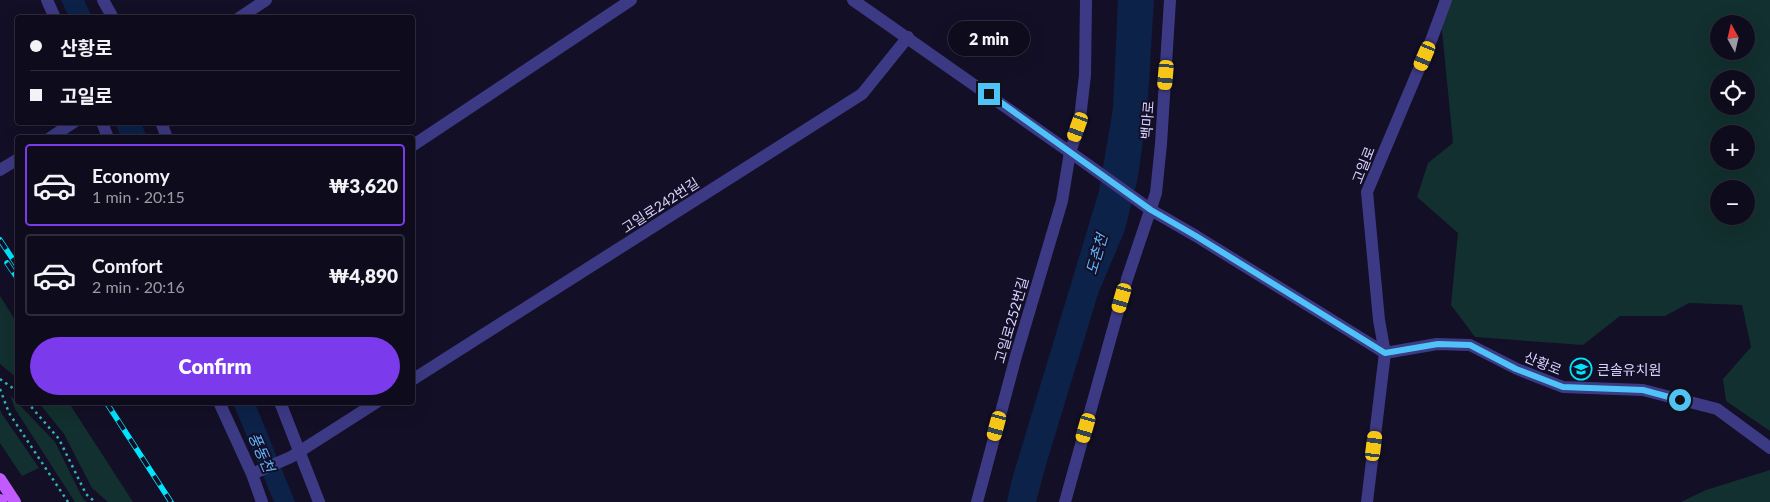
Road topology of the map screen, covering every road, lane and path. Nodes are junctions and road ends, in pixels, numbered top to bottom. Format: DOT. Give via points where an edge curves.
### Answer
graph roads {
  1 [pos="47,0"];
  2 [pos="103,0"];
  3 [pos="266,0"];
  4 [pos="631,0"];
  5 [pos="853,0"];
  6 [pos="1086,0"];
  7 [pos="1170,0"];
  8 [pos="1446,0"];
  9 [pos="54,15"];
  10 [pos="111,15"];
  11 [pos="244,15"];
  12 [pos="908,37"];
  13 [pos="70,125"];
  14 [pos="54,135"];
  15 [pos="415,144"];
  16 [pos="1070,152"];
  17 [pos="15,161"];
  18 [pos="0,170"];
  19 [pos="1146,207"];
  20 [pos="1385,353"];
  21 [pos="0,378"];
  22 [pos="415,378"];
  23 [pos="0,389"];
  24 [pos="15,390"];
  25 [pos="30,405"];
  26 [pos="220,405"];
  27 [pos="281,405"];
  28 [pos="373,405"];
  29 [pos="1770,448"];
  30 [pos="295,455"];
  31 [pos="254,473"];
  32 [pos="0,479"];
  33 [pos="975,500"];
  34 [pos="15,502"];
  35 [pos="68,502"];
  36 [pos="95,502"];
  37 [pos="262,502"];
  38 [pos="319,502"];
  39 [pos="1065,502"];
  40 [pos="1367,502"];
  1 -- 9 [label="street"];
  2 -- 10 [label="street"];
  3 -- 11 [label="street"];
  4 -- 15 [label="street"];
  5 -- 12 [label="street"];
  6 -- 16 [label="street, 고일로252번길" via="1085,75 1078,127"];
  7 -- 19 [label="street, 백마로" via="1156,192"];
  8 -- 20 [label="street, 고일로" via="1367,192"];
  12 -- 16 [label="street"];
  12 -- 22 [label="street, 고일로242번길" via="862,94"];
  13 -- 14 [label="street"];
  16 -- 19 [label="street"];
  16 -- 33 [label="street, 고일로252번길" via="1062,201"];
  17 -- 18 [label="street"];
  19 -- 20 [label="street"];
  19 -- 39 [label="street, 백마로"];
  20 -- 29 [label="street, 산황로" via="1438,344 1470,345 1516,369 1563,387 1643,390 1717,409"];
  20 -- 40 [label="street, 고일로"];
  21 -- 24 [label="path"];
  23 -- 35 [label="path" via="9,413"];
  25 -- 36 [label="path" via="58,439 86,494"];
  26 -- 31 [label="street"];
  27 -- 30 [label="street"];
  28 -- 30 [label="street"];
  30 -- 31 [label="street"];
  30 -- 38 [label="street"];
  31 -- 37 [label="street"];
  32 -- 34 [label="main road"];
}
